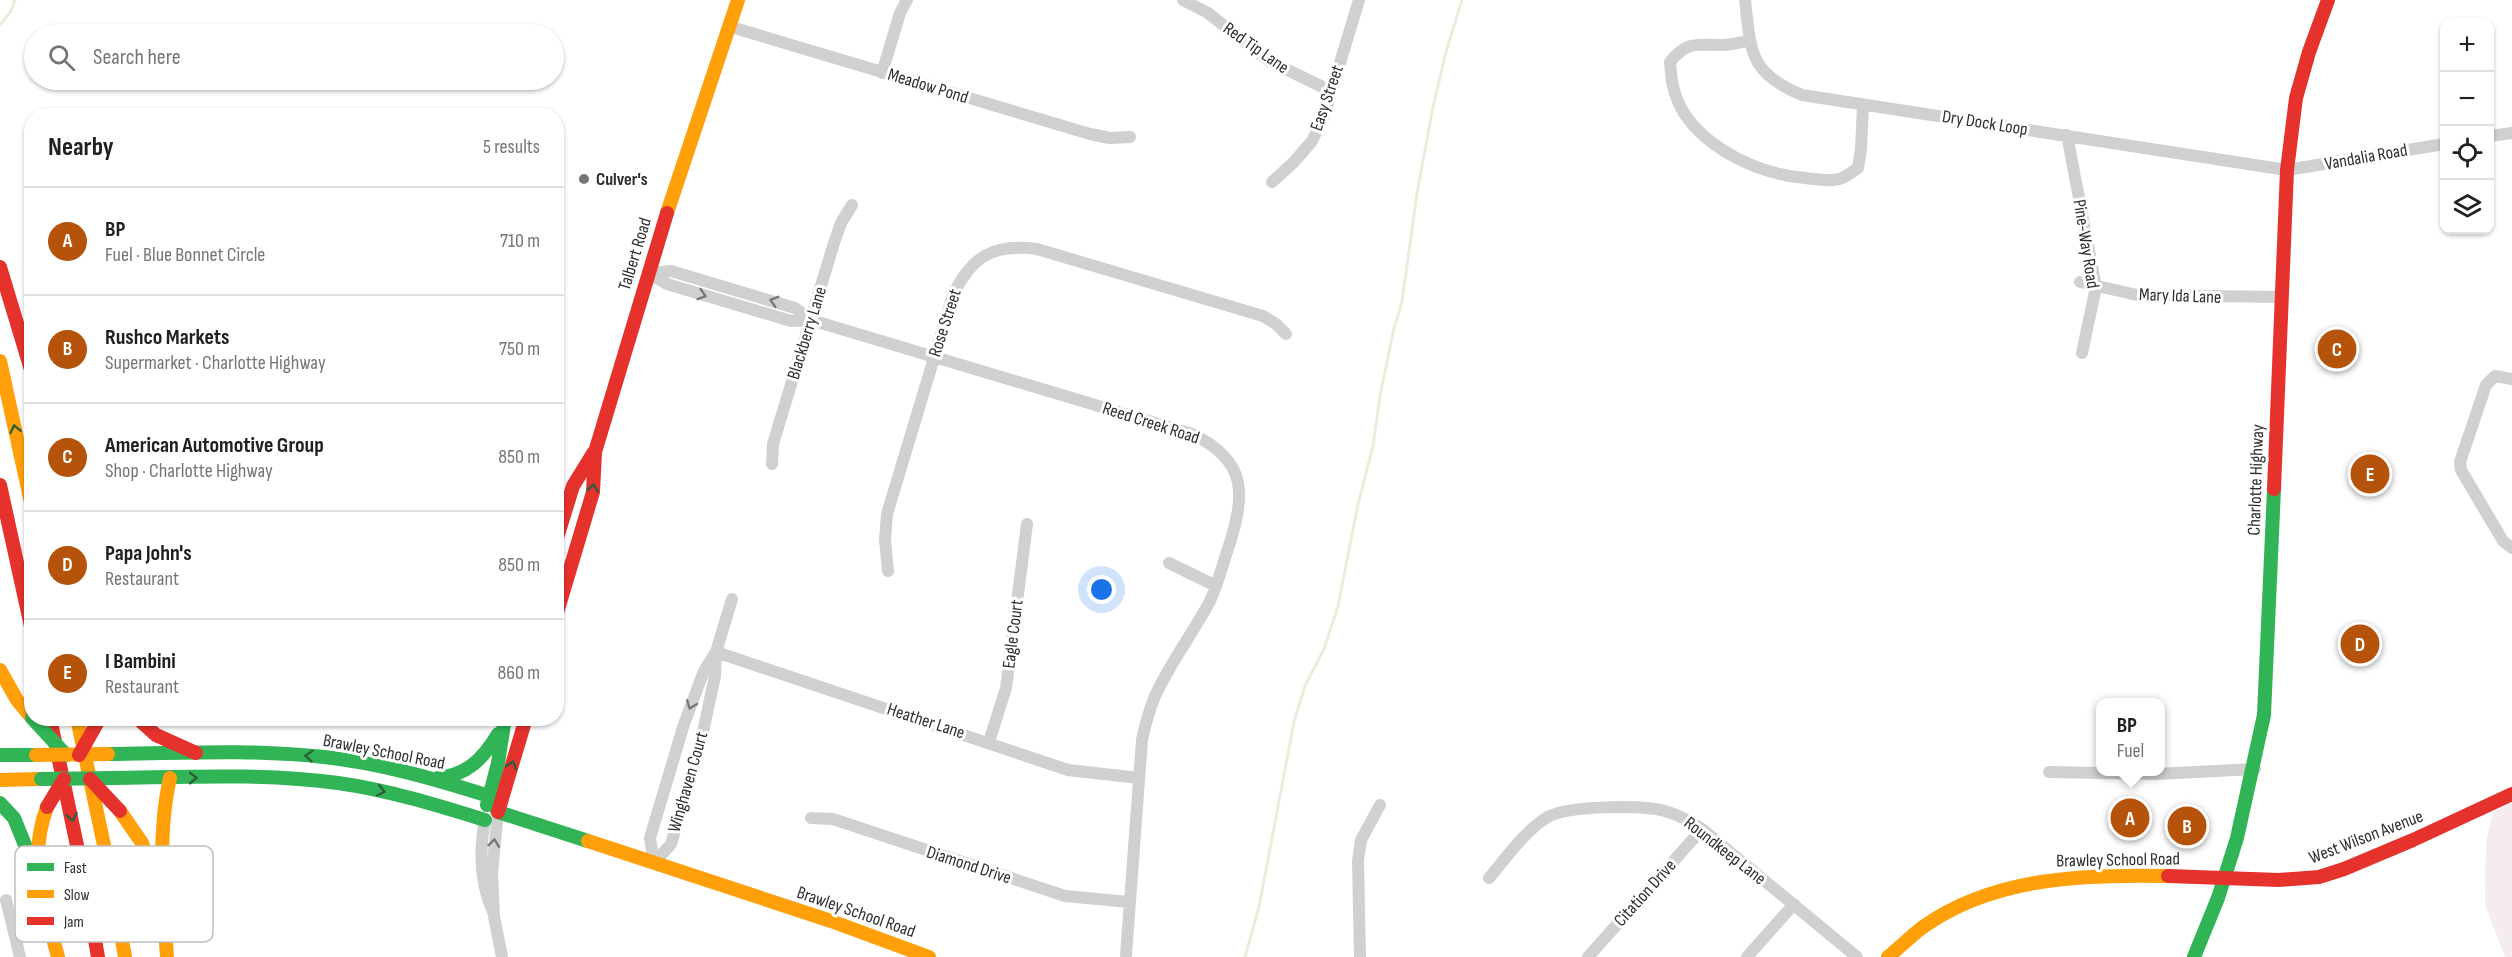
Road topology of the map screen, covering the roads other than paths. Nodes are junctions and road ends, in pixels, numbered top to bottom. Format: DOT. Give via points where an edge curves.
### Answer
graph roads {
  1 [pos="738,0"];
  2 [pos="907,0"];
  3 [pos="1183,0"];
  4 [pos="1359,0"];
  5 [pos="1745,0"];
  6 [pos="2328,0"];
  7 [pos="728,26"];
  8 [pos="1749,41"];
  9 [pos="882,73"];
  10 [pos="1331,92"];
  11 [pos="1863,105"];
  12 [pos="2512,134"];
  13 [pos="2067,135"];
  14 [pos="2494,136"];
  15 [pos="1130,137"];
  16 [pos="2440,145"];
  17 [pos="2287,170"];
  18 [pos="1272,182"];
  19 [pos="852,205"];
  20 [pos="0,267"];
  21 [pos="648,273"];
  22 [pos="2080,282"];
  23 [pos="2096,287"];
  24 [pos="2281,297"];
  25 [pos="810,320"];
  26 [pos="1286,334"];
  27 [pos="24,346"];
  28 [pos="2082,354"];
  29 [pos="934,357"];
  30 [pos="0,361"];
  31 [pos="2512,379"];
  32 [pos="595,452"];
  33 [pos="772,464"];
  34 [pos="24,470"];
  35 [pos="0,485"];
  36 [pos="564,515"];
  37 [pos="1027,524"];
  38 [pos="2512,548"];
  39 [pos="1169,563"];
  40 [pos="888,571"];
  41 [pos="1216,585"];
  42 [pos="564,589"];
  43 [pos="24,594"];
  44 [pos="732,599"];
  45 [pos="716,652"];
  46 [pos="0,670"];
  47 [pos="24,708"];
  48 [pos="41,726"];
  49 [pos="52,726"];
  50 [pos="79,726"];
  51 [pos="94,726"];
  52 [pos="146,726"];
  53 [pos="501,726"];
  54 [pos="503,726"];
  55 [pos="524,726"];
  56 [pos="989,742"];
  57 [pos="196,753"];
  58 [pos="0,755"];
  59 [pos="73,757"];
  60 [pos="2255,769"];
  61 [pos="2049,772"];
  62 [pos="2096,773"];
  63 [pos="2165,774"];
  64 [pos="170,778"];
  65 [pos="1139,778"];
  66 [pos="64,779"];
  67 [pos="90,779"];
  68 [pos="433,779"];
  69 [pos="0,780"];
  70 [pos="2512,794"];
  71 [pos="489,796"];
  72 [pos="0,803"];
  73 [pos="1380,804"];
  74 [pos="498,812"];
  75 [pos="811,818"];
  76 [pos="485,820"];
  77 [pos="1702,829"];
  78 [pos="26,846"];
  79 [pos="37,846"];
  80 [pos="76,846"];
  81 [pos="104,846"];
  82 [pos="143,846"];
  83 [pos="164,846"];
  84 [pos="654,863"];
  85 [pos="1489,878"];
  86 [pos="2226,878"];
  87 [pos="6,900"];
  88 [pos="1129,902"];
  89 [pos="1794,904"];
  90 [pos="494,916"];
  91 [pos="15,937"];
  92 [pos="16,942"];
  93 [pos="54,942"];
  94 [pos="95,942"];
  95 [pos="122,942"];
  96 [pos="166,942"];
  97 [pos="1125,955"];
  98 [pos="20,957"];
  99 [pos="58,957"];
  100 [pos="98,957"];
  101 [pos="125,957"];
  102 [pos="167,957"];
  103 [pos="501,957"];
  104 [pos="929,957"];
  105 [pos="1360,957"];
  106 [pos="1588,957"];
  107 [pos="1747,957"];
  108 [pos="1857,957"];
  109 [pos="1888,957"];
  110 [pos="2194,957"];
  1 -- 7 [label="main road, Talbert Road"];
  2 -- 9 [label="street"];
  3 -- 10 [label="street, Red Tip Lane" via="1208,13 1269,61"];
  4 -- 10 [label="street, Easy Street"];
  5 -- 8 [label="street, Dry Dock Loop"];
  6 -- 17 [label="main road, Charlotte Highway" via="2296,98"];
  7 -- 9 [label="street, Meadow Pond"];
  7 -- 21 [label="main road, Talbert Road"];
  8 -- 11 [label="street, Dry Dock Loop" via="1756,61 1779,86 1802,95"];
  8 -- 11 [label="street" via="1697,43 1680,50 1670,63 1673,87 1683,110 1702,134 1725,152 1781,175 1841,180 1858,168"];
  9 -- 15 [label="street, Meadow Pond" via="1090,135"];
  10 -- 18 [label="street, Easy Street" via="1312,141"];
  11 -- 13 [label="street, Dry Dock Loop"];
  12 -- 14 [label="street"];
  13 -- 17 [label="street, Dry Dock Loop"];
  13 -- 23 [label="street, Pine-Way Road"];
  16 -- 17 [label="street, Vandalia Road"];
  17 -- 24 [label="main road, Charlotte Highway"];
  19 -- 25 [label="street, Blackberry Lane" via="841,223"];
  20 -- 27 [label="main road"];
  21 -- 25 [label="street, Reed Creek Road" via="667,284 791,321"];
  21 -- 32 [label="main road, Talbert Road"];
  22 -- 23 [label="street, Mary Ida Lane"];
  23 -- 24 [label="street, Mary Ida Lane" via="2157,297"];
  23 -- 28 [label="street, Pine-Way Road"];
  24 -- 60 [label="main road, Charlotte Highway" via="2268,656"];
  25 -- 29 [label="street, Reed Creek Road"];
  25 -- 33 [label="street, Blackberry Lane" via="773,444"];
  26 -- 29 [label="street, Rose Street" via="1263,316 1016,246 995,250 962,275"];
  29 -- 40 [label="street, Rose Street" via="887,514"];
  29 -- 41 [label="street, Reed Creek Road" via="1181,430 1212,443 1232,467 1241,498"];
  34 -- 30 [label="main road, one-way"];
  31 -- 38 [label="street" via="2495,376 2486,385 2460,462 2461,471 2503,541"];
  32 -- 36 [label="main road, Talbert Road" via="573,486"];
  42 -- 32 [label="main road, Talbert Road, one-way" via="593,492"];
  35 -- 43 [label="main road"];
  37 -- 56 [label="street, Eagle Court" via="1006,688"];
  39 -- 41 [label="street"];
  41 -- 65 [label="street, Reed Creek Road" via="1155,696 1146,719"];
  44 -- 45 [label="street, Winghaven Court"];
  45 -- 56 [label="street, Heather Lane"];
  45 -- 84 [label="street, Winghaven Court" via="716,676 700,746 670,844"];
  45 -- 84 [label="street, Winghaven Court, one-way" via="704,671 684,724 650,838"];
  46 -- 47 [label="main road, bridge"];
  48 -- 59 [label="main road, bridge"];
  49 -- 80 [label="main road, one-way"];
  50 -- 81 [label="main road"];
  51 -- 59 [label="main road, bridge"];
  52 -- 57 [label="main road" via="156,735"];
  53 -- 68 [label="main road" via="489,749 469,770"];
  54 -- 71 [label="main road"];
  74 -- 55 [label="main road, one-way"];
  56 -- 65 [label="street, Heather Lane" via="1077,772"];
  57 -- 59 [label="main road, Brawley School Road, bridge"];
  68 -- 57 [label="main road, Brawley School Road, one-way" via="323,757"];
  58 -- 59 [label="main road, Brawley School Road, bridge"];
  59 -- 66 [label="main road"];
  59 -- 67 [label="main road"];
  60 -- 63 [label="street"];
  60 -- 86 [label="main road, Charlotte Highway"];
  61 -- 62 [label="street"];
  64 -- 67 [label="main road, bridge"];
  64 -- 76 [label="main road, one-way" via="266,777 338,783 409,797"];
  64 -- 83 [label="main road"];
  65 -- 88 [label="street, Reed Creek Road"];
  66 -- 67 [label="main road, bridge"];
  66 -- 69 [label="main road, bridge"];
  66 -- 79 [label="main road, bridge" via="47,807"];
  67 -- 82 [label="main road, bridge" via="120,811"];
  68 -- 71 [label="main road, Brawley School Road"];
  70 -- 86 [label="main road, West Wilson Avenue" via="2334,872 2312,878"];
  71 -- 74 [label="main road"];
  71 -- 76 [label="main road"];
  72 -- 78 [label="main road" via="18,824"];
  73 -- 105 [label="street" via="1361,840"];
  74 -- 76 [label="main road"];
  74 -- 84 [label="main road, Brawley School Road"];
  90 -- 74 [label="street, one-way" via="492,864"];
  75 -- 88 [label="street, Diamond Drive" via="833,819 1065,896"];
  76 -- 90 [label="street" via="482,870 486,898"];
  77 -- 85 [label="street, Roundkeep Lane" via="1682,816 1662,810 1564,810 1531,830"];
  77 -- 89 [label="street, Roundkeep Lane"];
  77 -- 106 [label="street, Citation Drive"];
  84 -- 104 [label="main road, Brawley School Road"];
  86 -- 109 [label="main road, Brawley School Road" via="2101,876 2017,885 1980,897 1935,920"];
  86 -- 110 [label="main road, Charlotte Highway"];
  87 -- 91 [label="street"];
  88 -- 97 [label="street, Reed Creek Road"];
  89 -- 107 [label="street"];
  89 -- 108 [label="street, Roundkeep Lane"];
  90 -- 103 [label="street"];
  92 -- 98 [label="street"];
  93 -- 99 [label="main road"];
  94 -- 100 [label="main road, one-way"];
  95 -- 101 [label="main road"];
  96 -- 102 [label="main road"];
}
